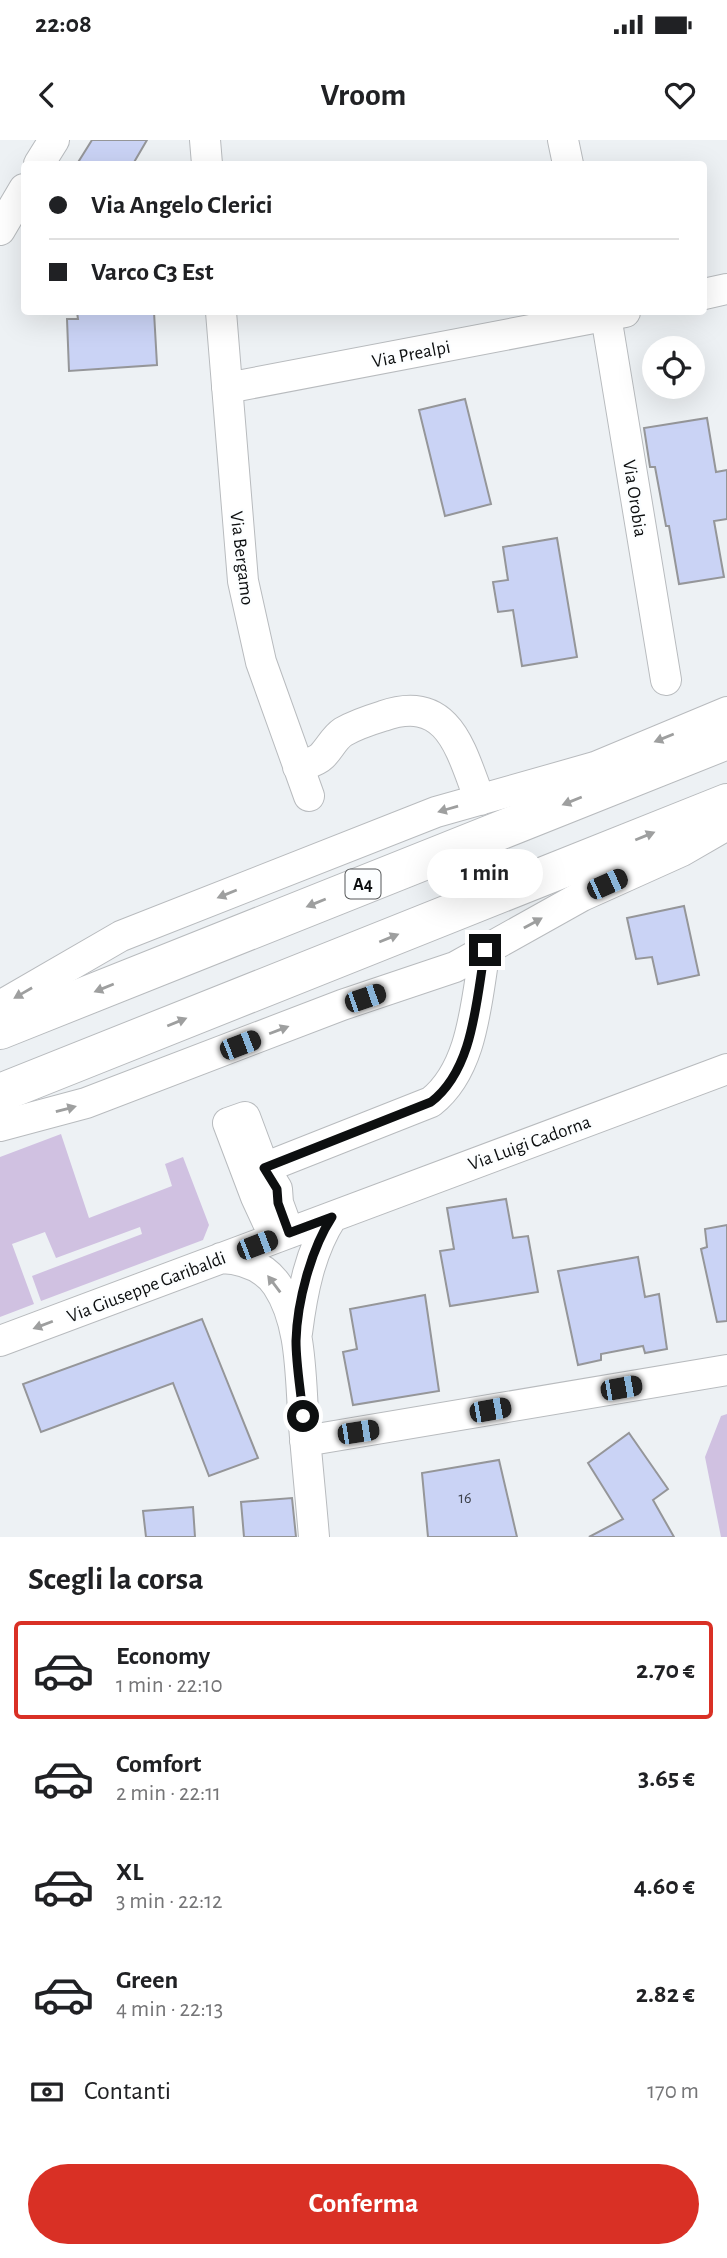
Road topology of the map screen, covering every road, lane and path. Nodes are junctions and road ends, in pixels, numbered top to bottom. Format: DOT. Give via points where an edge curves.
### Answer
graph roads {
  1 [pos="54,140"];
  2 [pos="205,140"];
  3 [pos="564,140"];
  4 [pos="41,161"];
  5 [pos="207,161"];
  6 [pos="568,161"];
  7 [pos="21,194"];
  8 [pos="0,230"];
  9 [pos="727,289"];
  10 [pos="707,293"];
  11 [pos="221,315"];
  12 [pos="599,315"];
  13 [pos="604,315"];
  14 [pos="227,388"];
  15 [pos="666,680"];
  16 [pos="727,712"];
  17 [pos="727,740"];
  18 [pos="298,767"];
  19 [pos="309,796"];
  20 [pos="480,800"];
  21 [pos="727,803"];
  22 [pos="727,825"];
  23 [pos="485,950"];
  24 [pos="0,1006"];
  25 [pos="0,1030"];
  26 [pos="727,1069"];
  27 [pos="0,1093"];
  28 [pos="0,1126"];
  29 [pos="264,1168"];
  30 [pos="332,1217"];
  31 [pos="282,1235"];
  32 [pos="221,1258"];
  33 [pos="0,1341"];
  34 [pos="296,1341"];
  35 [pos="727,1370"];
  36 [pos="305,1441"];
  37 [pos="314,1537"];
  1 -- 4 [label="street"];
  2 -- 5 [label="street"];
  3 -- 6 [label="street"];
  7 -- 8 [label="street"];
  9 -- 10 [label="street"];
  11 -- 14 [label="street, Via Bergamo"];
  12 -- 14 [label="street, Via Prealpi"];
  13 -- 15 [label="street, Via Orobia"];
  14 -- 18 [label="street, Via Bergamo" via="243,581 261,662"];
  16 -- 20 [label="street, one-way" via="595,767"];
  17 -- 25 [label="highway, A4, one-way"];
  18 -- 19 [label="street, Via Bergamo"];
  18 -- 20 [label="street" via="320,758 343,732 390,713 415,711 439,718 447,726"];
  20 -- 24 [label="street, one-way" via="424,817 121,936"];
  27 -- 21 [label="highway, one-way"];
  23 -- 22 [label="street, one-way"];
  28 -- 23 [label="street, one-way" via="86,1103 342,1005 456,967"];
  23 -- 29 [label="street" via="463,1058 444,1092 431,1102"];
  26 -- 30 [label="street, Via Luigi Cadorna"];
  29 -- 31 [label="street" via="277,1189"];
  29 -- 31 [label="street" via="236,1120 256,1197"];
  30 -- 31 [label="street, Via Giuseppe Garibaldi"];
  30 -- 34 [label="street" via="310,1266"];
  31 -- 32 [label="street, Via Giuseppe Garibaldi"];
  32 -- 33 [label="street, Via Giuseppe Garibaldi, one-way"];
  34 -- 32 [label="street, one-way" via="286,1304 272,1279 243,1260"];
  34 -- 36 [label="street"];
  35 -- 36 [label="street"];
  36 -- 37 [label="street"];
}
